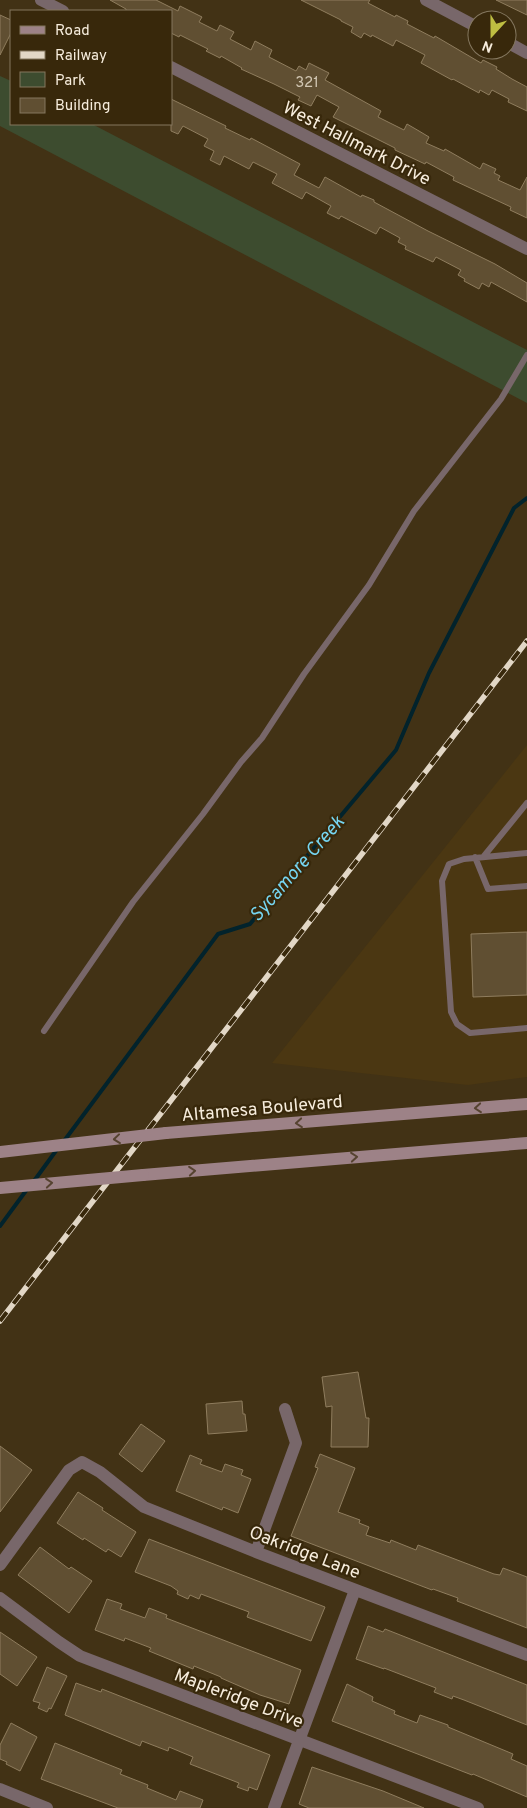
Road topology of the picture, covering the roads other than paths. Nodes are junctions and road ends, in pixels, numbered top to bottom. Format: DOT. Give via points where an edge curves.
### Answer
graph roads {
  1 [pos="426,0"];
  2 [pos="48,4"];
  3 [pos="61,10"];
  4 [pos="467,22"];
  5 [pos="172,68"];
  6 [pos="527,249"];
  7 [pos="527,355"];
  8 [pos="527,803"];
  9 [pos="527,853"];
  10 [pos="484,856"];
  11 [pos="475,857"];
  12 [pos="527,886"];
  13 [pos="527,1028"];
  14 [pos="44,1031"];
  15 [pos="527,1104"];
  16 [pos="527,1143"];
  17 [pos="0,1152"];
  18 [pos="0,1188"];
  19 [pos="285,1409"];
  20 [pos="256,1552"];
  21 [pos="0,1565"];
  22 [pos="355,1590"];
  23 [pos="0,1598"];
  24 [pos="527,1655"];
  25 [pos="299,1740"];
  26 [pos="0,1789"];
  27 [pos="47,1808"];
  28 [pos="274,1808"];
  29 [pos="478,1808"];
  1 -- 4 [label="street"];
  2 -- 3 [label="street"];
  5 -- 6 [label="street, West Hallmark Drive"];
  7 -- 14 [label="lane" via="501,399 414,511 369,584 262,738 133,902"];
  8 -- 10 [label="lane"];
  9 -- 10 [label="lane"];
  10 -- 11 [label="lane"];
  11 -- 12 [label="lane" via="488,889"];
  11 -- 13 [label="lane" via="449,864 442,881 451,1012 457,1024 470,1033"];
  15 -- 17 [label="main road, Altamesa Boulevard, one-way, bridge" via="166,1133"];
  18 -- 16 [label="main road, one-way, bridge"];
  19 -- 20 [label="street" via="296,1443"];
  20 -- 21 [label="street, Oakridge Lane" via="144,1507 82,1462 69,1470"];
  20 -- 22 [label="street, Oakridge Lane"];
  22 -- 24 [label="street, Oakridge Lane"];
  22 -- 25 [label="street"];
  23 -- 25 [label="street, Mapleridge Drive" via="80,1656"];
  25 -- 28 [label="street"];
  25 -- 29 [label="street, Mapleridge Drive"];
  26 -- 27 [label="street"];
}
